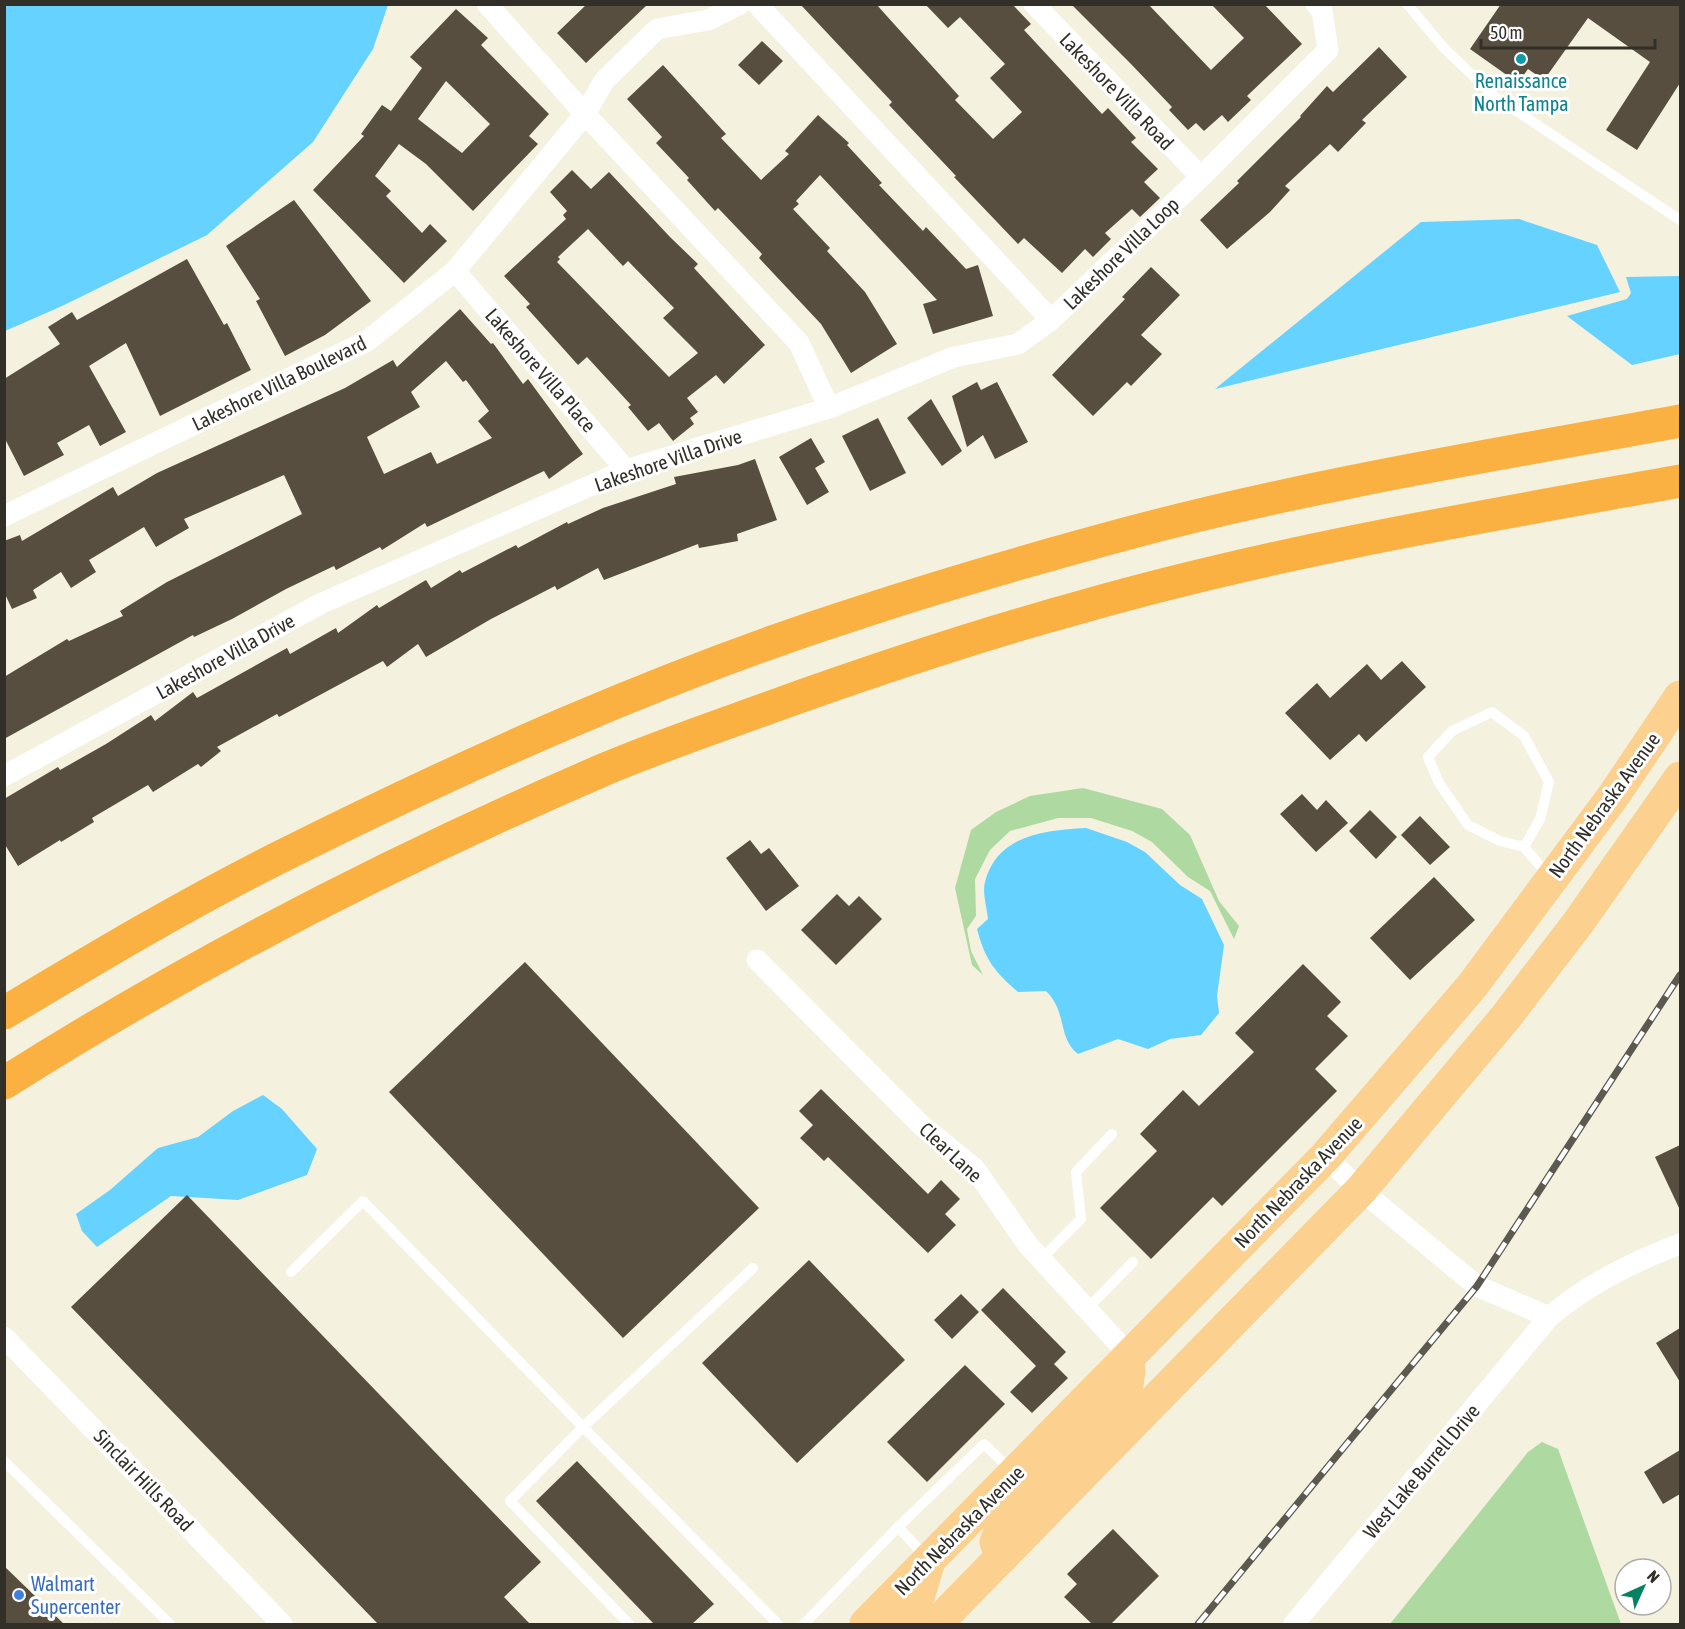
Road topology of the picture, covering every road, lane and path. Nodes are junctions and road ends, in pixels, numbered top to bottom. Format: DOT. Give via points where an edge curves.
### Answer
graph roads {
  1 [pos="487,4"];
  2 [pos="740,4"];
  3 [pos="758,4"];
  4 [pos="1034,4"];
  5 [pos="1316,4"];
  6 [pos="1407,4"];
  7 [pos="585,114"];
  8 [pos="1201,177"];
  9 [pos="1680,220"];
  10 [pos="455,271"];
  11 [pos="1051,320"];
  12 [pos="829,408"];
  13 [pos="1680,421"];
  14 [pos="626,470"];
  15 [pos="1680,481"];
  16 [pos="4,516"];
  17 [pos="1680,697"];
  18 [pos="4,776"];
  19 [pos="1680,778"];
  20 [pos="1524,848"];
  21 [pos="1552,879"];
  22 [pos="757,960"];
  23 [pos="4,1013"];
  24 [pos="4,1083"];
  25 [pos="1112,1134"];
  26 [pos="1325,1157"];
  27 [pos="1361,1190"];
  28 [pos="1680,1244"];
  29 [pos="1041,1259"];
  30 [pos="1133,1262"];
  31 [pos="753,1268"];
  32 [pos="291,1272"];
  33 [pos="1087,1309"];
  34 [pos="1549,1317"];
  35 [pos="4,1337"];
  36 [pos="1130,1356"];
  37 [pos="583,1427"];
  38 [pos="4,1461"];
  39 [pos="1014,1474"];
  40 [pos="898,1527"];
  41 [pos="1002,1557"];
  42 [pos="929,1561"];
  43 [pos="170,1624"];
  44 [pos="282,1624"];
  45 [pos="629,1624"];
  46 [pos="778,1624"];
  47 [pos="804,1624"];
  48 [pos="866,1624"];
  49 [pos="901,1624"];
  50 [pos="936,1624"];
  51 [pos="1294,1624"];
  1 -- 7 [label="street"];
  2 -- 7 [label="street" via="708,20 657,29 604,81"];
  3 -- 11 [label="street"];
  4 -- 8 [label="street, Lakeshore Villa Road"];
  5 -- 8 [label="street, Lakeshore Villa Loop" via="1322,11 1328,50"];
  6 -- 9 [label="lane" via="1444,48 1494,96"];
  7 -- 10 [label="street, Lakeshore Villa Boulevard"];
  7 -- 12 [label="street" via="800,343"];
  8 -- 11 [label="street, Lakeshore Villa Loop"];
  10 -- 14 [label="street, Lakeshore Villa Place"];
  10 -- 16 [label="street, Lakeshore Villa Boulevard" via="367,341"];
  11 -- 12 [label="street, Lakeshore Villa Loop" via="1018,344 954,357"];
  12 -- 14 [label="street, Lakeshore Villa Drive"];
  13 -- 23 [label="highway" via="1281,497 1129,533 855,614 659,686 459,770 186,907"];
  14 -- 18 [label="street, Lakeshore Villa Drive" via="320,604"];
  15 -- 24 [label="highway" via="1395,534 1169,584 1080,607 840,682 606,768 364,880 180,978"];
  17 -- 21 [label="main road, North Nebraska Avenue"];
  19 -- 27 [label="main road" via="1585,914 1505,1018"];
  20 -- 20 [label="lane" via="1468,825 1439,783 1428,757 1452,731 1492,712 1524,736 1549,782 1540,819"];
  20 -- 21 [label="lane"];
  21 -- 26 [label="main road, North Nebraska Avenue" via="1472,986"];
  22 -- 29 [label="street, Clear Lane" via="920,1124 975,1169"];
  25 -- 29 [label="lane" via="1076,1172 1081,1219"];
  26 -- 27 [label="street"];
  26 -- 36 [label="main road, North Nebraska Avenue"];
  27 -- 34 [label="street" via="1477,1286"];
  27 -- 41 [label="main road"];
  28 -- 34 [label="street, West Lake Burrell Drive" via="1573,1296"];
  29 -- 33 [label="street, Clear Lane"];
  30 -- 33 [label="lane"];
  31 -- 37 [label="lane"];
  32 -- 37 [label="lane" via="363,1201"];
  33 -- 36 [label="street, Clear Lane"];
  34 -- 51 [label="street, West Lake Burrell Drive"];
  35 -- 44 [label="street, Sinclair Hills Road"];
  36 -- 39 [label="main road, North Nebraska Avenue"];
  36 -- 41 [label="main road" via="1127,1385 1120,1398 1004,1521 996,1542"];
  37 -- 45 [label="lane" via="510,1501"];
  37 -- 46 [label="lane"];
  38 -- 43 [label="lane"];
  39 -- 40 [label="lane" via="984,1444"];
  39 -- 42 [label="main road, North Nebraska Avenue"];
  40 -- 42 [label="lane"];
  40 -- 47 [label="lane"];
  41 -- 50 [label="main road"];
  42 -- 48 [label="main road, North Nebraska Avenue"];
  42 -- 49 [label="main road" via="914,1611"];
}
